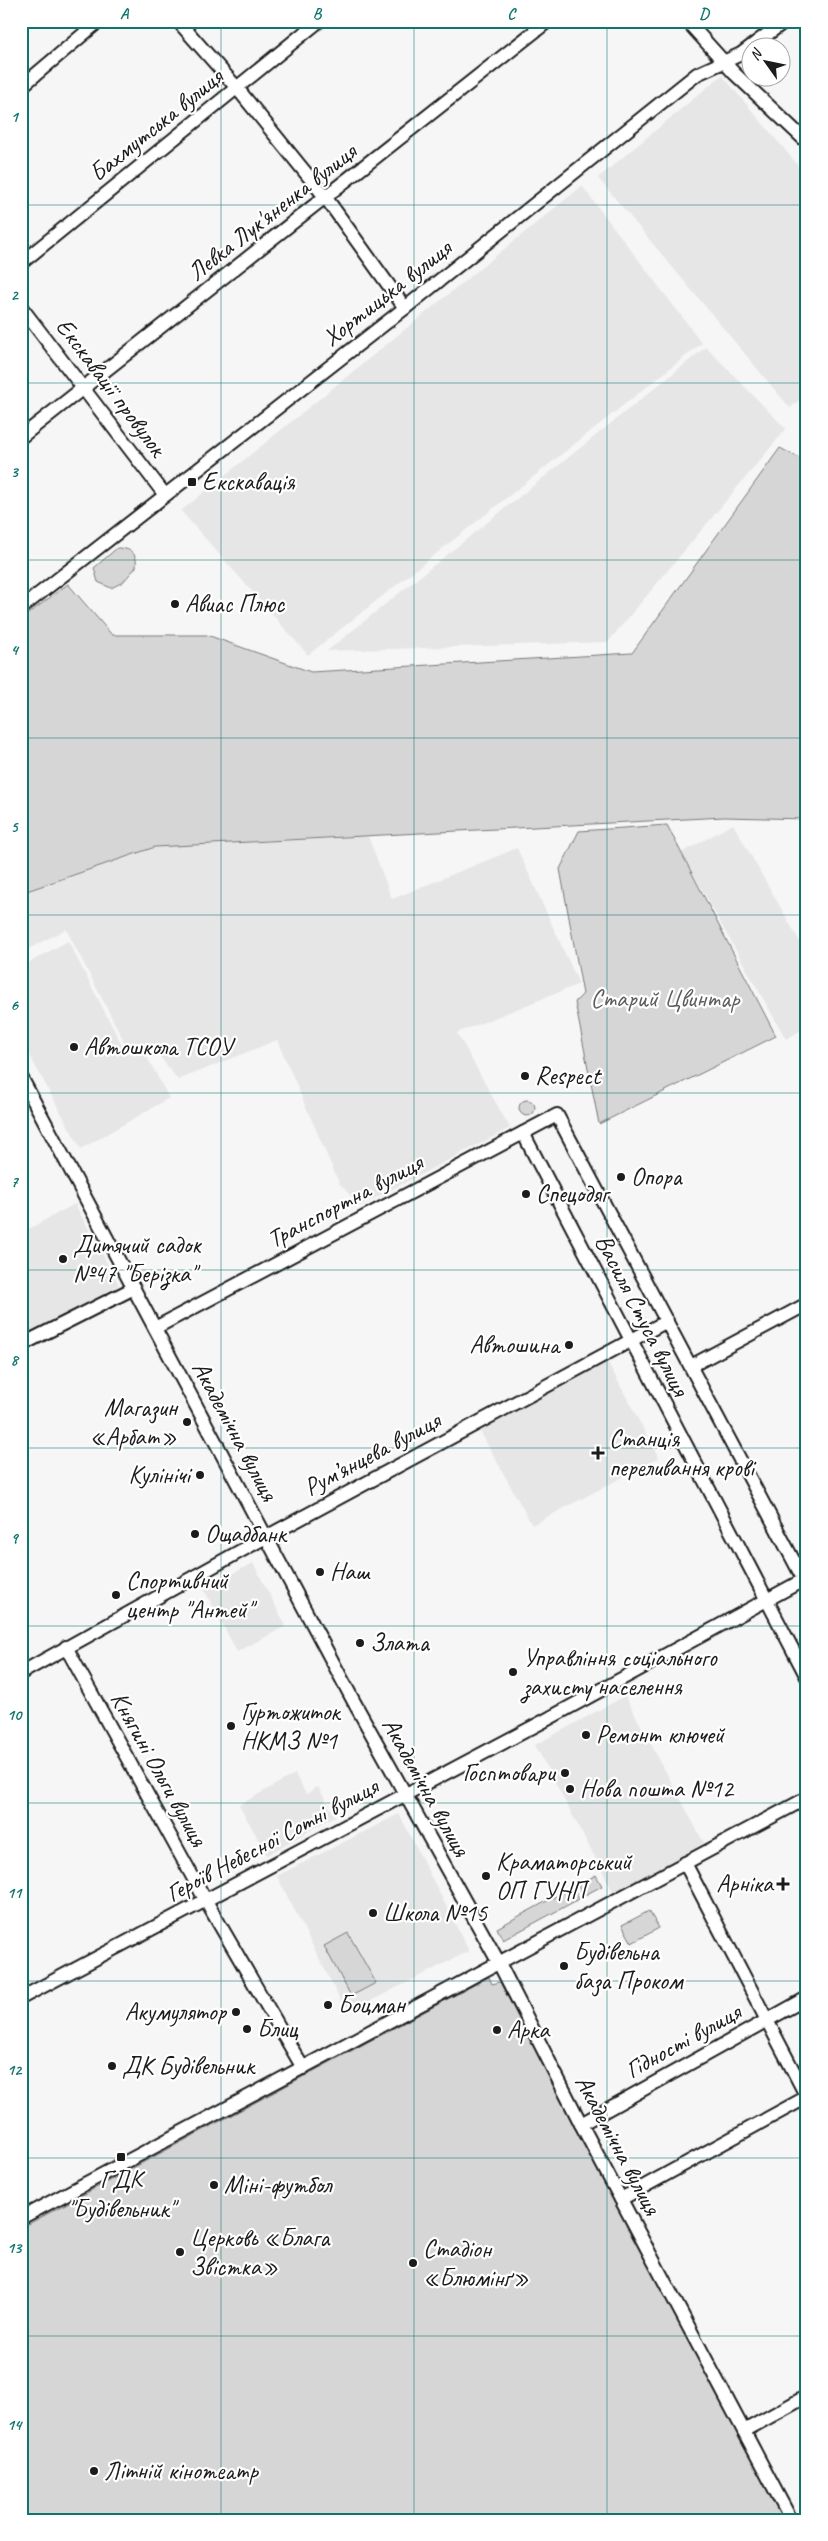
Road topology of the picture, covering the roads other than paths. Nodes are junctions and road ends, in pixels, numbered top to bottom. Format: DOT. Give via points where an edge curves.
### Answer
graph roads {
  1 [pos="98,21"];
  2 [pos="178,21"];
  3 [pos="319,21"];
  4 [pos="548,21"];
  5 [pos="687,21"];
  6 [pos="785,21"];
  7 [pos="725,63"];
  8 [pos="21,86"];
  9 [pos="237,88"];
  10 [pos="807,142"];
  11 [pos="326,198"];
  12 [pos="21,263"];
  13 [pos="21,306"];
  14 [pos="405,308"];
  15 [pos="84,388"];
  16 [pos="21,437"];
  17 [pos="165,494"];
  18 [pos="21,608"];
  19 [pos="21,1077"];
  20 [pos="557,1115"];
  21 [pos="523,1133"];
  22 [pos="134,1288"];
  23 [pos="807,1304"];
  24 [pos="667,1321"];
  25 [pos="155,1328"];
  26 [pos="630,1341"];
  27 [pos="21,1345"];
  28 [pos="691,1366"];
  29 [pos="266,1537"];
  30 [pos="806,1581"];
  31 [pos="766,1600"];
  32 [pos="66,1647"];
  33 [pos="21,1672"];
  34 [pos="807,1678"];
  35 [pos="404,1795"];
  36 [pos="807,1798"];
  37 [pos="685,1863"];
  38 [pos="206,1901"];
  39 [pos="499,1962"];
  40 [pos="21,1998"];
  41 [pos="807,1998"];
  42 [pos="767,2020"];
  43 [pos="303,2068"];
  44 [pos="807,2097"];
  45 [pos="582,2124"];
  46 [pos="621,2199"];
  47 [pos="21,2218"];
  48 [pos="807,2396"];
  49 [pos="744,2431"];
  50 [pos="791,2520"];
  1 -- 8 [label="street"];
  2 -- 9 [label="street"];
  3 -- 9 [label="street, Бахмутська вулиця"];
  4 -- 11 [label="street, Левка Лук'яненка вулиця"];
  5 -- 7 [label="street"];
  6 -- 7 [label="street, Хортицька вулиця"];
  7 -- 10 [label="street"];
  7 -- 14 [label="street, Хортицька вулиця" via="698,74"];
  9 -- 11 [label="street"];
  9 -- 12 [label="street, Бахмутська вулиця"];
  11 -- 14 [label="street"];
  11 -- 15 [label="street, Левка Лук'яненка вулиця"];
  13 -- 15 [label="street, Екскавації провулок"];
  14 -- 17 [label="street, Хортицька вулиця"];
  15 -- 16 [label="street, Левка Лук'яненка вулиця"];
  15 -- 17 [label="street, Екскавації провулок"];
  17 -- 18 [label="street, Хортицька вулиця"];
  19 -- 22 [label="street, Академічна вулиця"];
  20 -- 21 [label="street, Транспортна вулиця"];
  20 -- 24 [label="street, Василя Стуса вулиця"];
  21 -- 25 [label="street, Транспортна вулиця"];
  21 -- 26 [label="street, Василя Стуса вулиця"];
  22 -- 25 [label="street, Академічна вулиця"];
  22 -- 27 [label="street"];
  23 -- 28 [label="street"];
  24 -- 26 [label="street, Рум’янцева вулиця"];
  24 -- 28 [label="street, Василя Стуса вулиця"];
  25 -- 29 [label="street, Академічна вулиця"];
  26 -- 29 [label="street, Рум’янцева вулиця"];
  26 -- 31 [label="street, Василя Стуса вулиця"];
  28 -- 30 [label="street, Василя Стуса вулиця"];
  29 -- 32 [label="street, Рум’янцева вулиця"];
  29 -- 35 [label="street, Академічна вулиця"];
  30 -- 31 [label="street, Героїв Небесної Сотні вулиця"];
  31 -- 34 [label="street, Василя Стуса вулиця"];
  31 -- 35 [label="street, Героїв Небесної Сотні вулиця"];
  32 -- 33 [label="street, Рум’янцева вулиця"];
  32 -- 38 [label="street, Княгині Ольги вулиця"];
  35 -- 38 [label="street, Героїв Небесної Сотні вулиця"];
  35 -- 39 [label="street, Академічна вулиця"];
  36 -- 37 [label="street"];
  37 -- 39 [label="street"];
  37 -- 42 [label="street"];
  38 -- 40 [label="street, Героїв Небесної Сотні вулиця"];
  38 -- 43 [label="street, Княгині Ольги вулиця"];
  39 -- 43 [label="street"];
  39 -- 45 [label="street, Академічна вулиця"];
  41 -- 42 [label="street, Гідності вулиця"];
  42 -- 44 [label="street"];
  42 -- 45 [label="street, Гідності вулиця"];
  43 -- 47 [label="street"];
  44 -- 46 [label="street"];
  45 -- 46 [label="street, Академічна вулиця"];
  46 -- 49 [label="street, Академічна вулиця"];
  48 -- 49 [label="street"];
  49 -- 50 [label="street, Академічна вулиця"];
}
